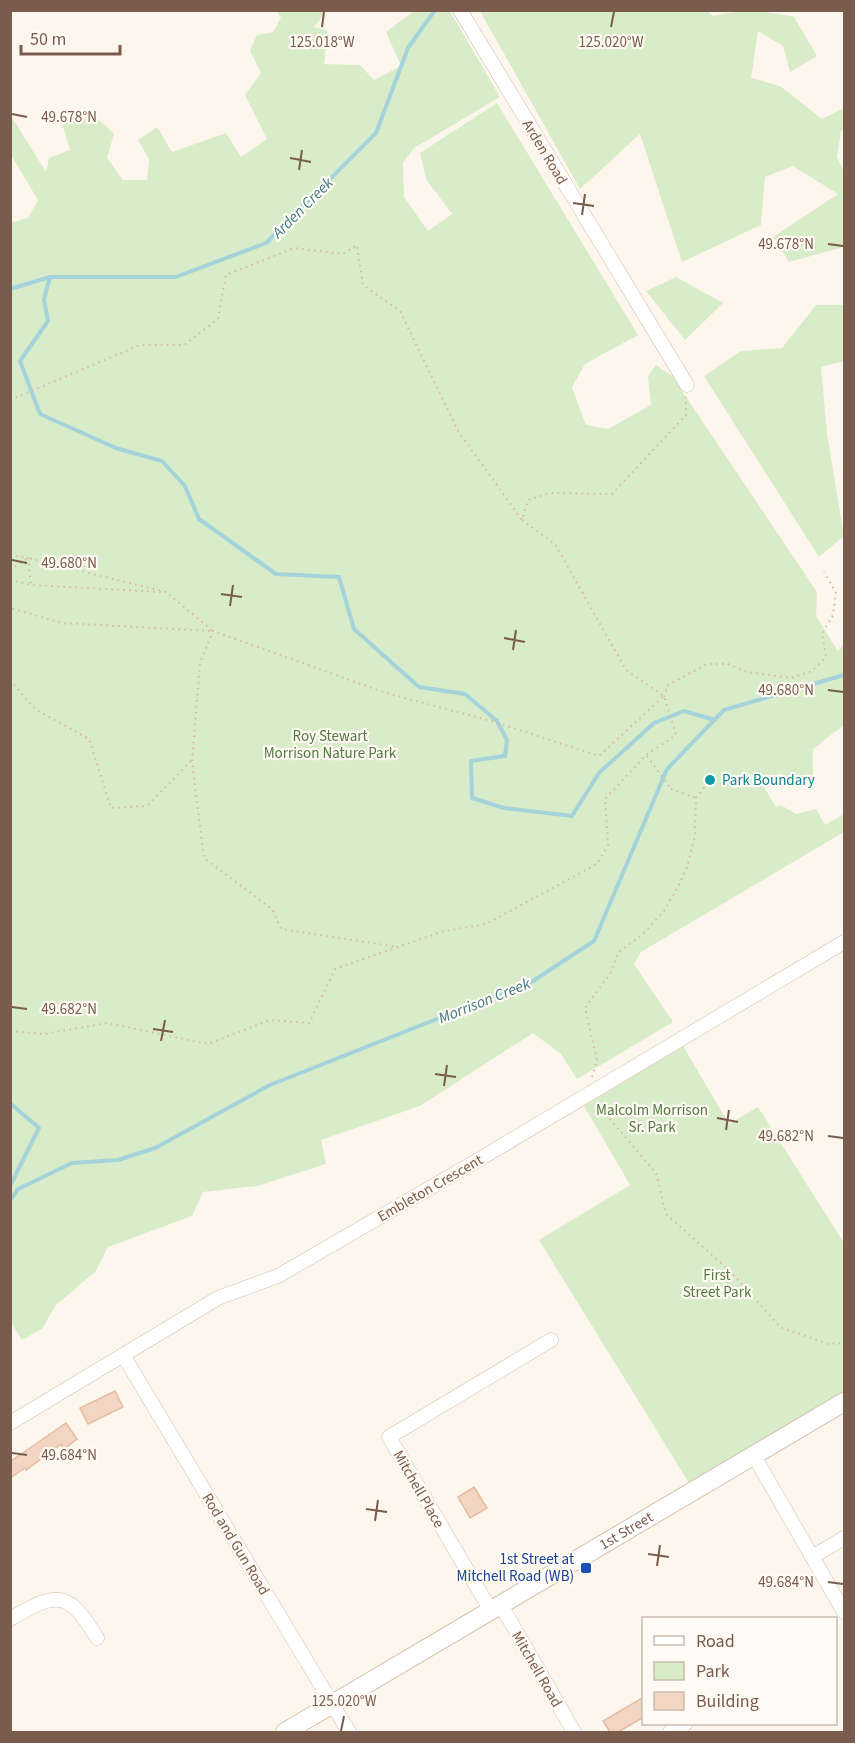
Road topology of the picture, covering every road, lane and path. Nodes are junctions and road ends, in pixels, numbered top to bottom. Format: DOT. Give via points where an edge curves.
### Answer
graph roads {
  1 [pos="460,10"];
  2 [pos="687,385"];
  3 [pos="10,400"];
  4 [pos="522,520"];
  5 [pos="10,555"];
  6 [pos="28,558"];
  7 [pos="10,570"];
  8 [pos="824,572"];
  9 [pos="10,580"];
  10 [pos="31,585"];
  11 [pos="166,592"];
  12 [pos="10,608"];
  13 [pos="213,631"];
  14 [pos="10,680"];
  15 [pos="664,696"];
  16 [pos="646,755"];
  17 [pos="192,760"];
  18 [pos="710,780"];
  19 [pos="696,798"];
  20 [pos="844,942"];
  21 [pos="398,947"];
  22 [pos="10,1031"];
  23 [pos="588,1094"];
  24 [pos="551,1340"];
  25 [pos="844,1343"];
  26 [pos="123,1355"];
  27 [pos="844,1402"];
  28 [pos="10,1423"];
  29 [pos="754,1456"];
  30 [pos="844,1538"];
  31 [pos="812,1557"];
  32 [pos="496,1608"];
  33 [pos="844,1612"];
  34 [pos="10,1619"];
  35 [pos="97,1638"];
  36 [pos="332,1705"];
  37 [pos="285,1732"];
  38 [pos="349,1732"];
  39 [pos="573,1732"];
  1 -- 2 [label="street, Arden Road"];
  2 -- 4 [label="path" via="686,415 612,494 550,493 528,500"];
  3 -- 4 [label="path" via="140,345 184,345 218,319 226,275 294,248 343,254 357,245 363,285 400,311 458,431"];
  4 -- 15 [label="path" via="555,543 626,670"];
  5 -- 6 [label="path"];
  6 -- 7 [label="path"];
  6 -- 10 [label="path"];
  6 -- 11 [label="path"];
  8 -- 15 [label="path" via="836,593 832,615 822,634 826,657 812,671 791,678 747,672 728,664 707,664 668,685"];
  9 -- 10 [label="path"];
  10 -- 11 [label="path"];
  11 -- 13 [label="path"];
  12 -- 13 [label="path" via="62,623"];
  13 -- 15 [label="path" via="386,693 495,722 598,756"];
  13 -- 17 [label="path" via="200,663"];
  14 -- 17 [label="path" via="35,709 89,739 111,808 147,806"];
  15 -- 16 [label="path" via="676,735"];
  16 -- 19 [label="path" via="671,789"];
  16 -- 21 [label="path" via="605,799 608,845 597,864 486,924 444,931"];
  17 -- 21 [label="path" via="204,858 272,909 281,929"];
  18 -- 19 [label="path"];
  19 -- 23 [label="path" via="694,836 678,887 664,911 618,953 610,974 585,1008 597,1060"];
  20 -- 23 [label="street, Embleton Crescent"];
  21 -- 22 [label="path" via="335,969 309,1023 270,1020 208,1044 107,1023 44,1034"];
  23 -- 25 [label="path" via="656,1173 666,1214 731,1272 780,1327 828,1344"];
  23 -- 26 [label="street, Embleton Crescent" via="278,1276 218,1298"];
  24 -- 32 [label="street, Mitchell Place" via="389,1437"];
  26 -- 28 [label="street, Embleton Crescent"];
  26 -- 36 [label="street, Rod and Gun Road"];
  27 -- 29 [label="street, 1st Street"];
  29 -- 31 [label="street"];
  29 -- 32 [label="street, 1st Street"];
  30 -- 31 [label="street"];
  31 -- 33 [label="street"];
  32 -- 36 [label="street, 1st Street"];
  32 -- 39 [label="street, Mitchell Road"];
  34 -- 35 [label="street" via="39,1602 56,1598 73,1605"];
  36 -- 37 [label="street, 1st Street"];
  36 -- 38 [label="street, Rod and Gun Road"];
}
